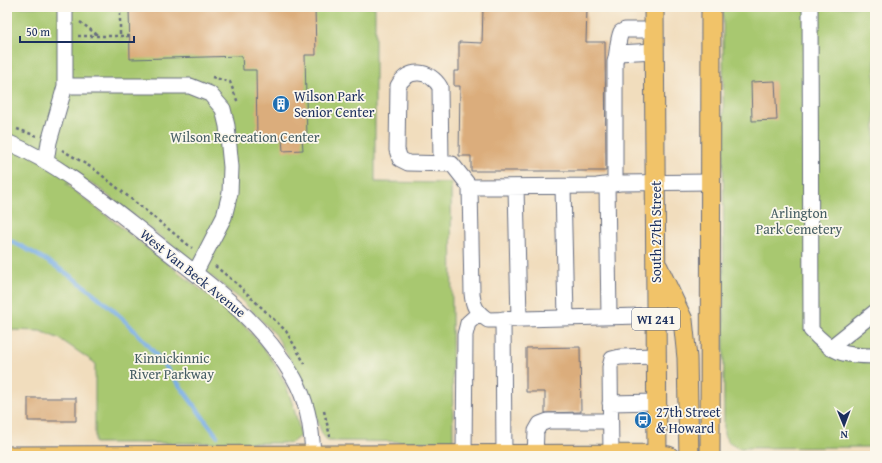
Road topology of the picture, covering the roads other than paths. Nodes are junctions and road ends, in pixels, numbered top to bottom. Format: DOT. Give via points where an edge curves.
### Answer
graph roads {
  1 [pos="65,7"];
  2 [pos="654,7"];
  3 [pos="711,7"];
  4 [pos="810,7"];
  5 [pos="654,30"];
  6 [pos="655,51"];
  7 [pos="618,53"];
  8 [pos="65,86"];
  9 [pos="7,142"];
  10 [pos="46,162"];
  11 [pos="441,163"];
  12 [pos="711,182"];
  13 [pos="656,183"];
  14 [pos="611,184"];
  15 [pos="563,186"];
  16 [pos="470,187"];
  17 [pos="516,187"];
  18 [pos="656,262"];
  19 [pos="195,273"];
  20 [pos="875,312"];
  21 [pos="478,314"];
  22 [pos="656,315"];
  23 [pos="680,315"];
  24 [pos="609,316"];
  25 [pos="566,317"];
  26 [pos="503,319"];
  27 [pos="519,319"];
  28 [pos="830,348"];
  29 [pos="657,356"];
  30 [pos="875,356"];
  31 [pos="657,402"];
  32 [pos="610,403"];
  33 [pos="610,421"];
  34 [pos="313,455"];
  35 [pos="504,455"];
  36 [pos="535,455"];
  37 [pos="611,455"];
  38 [pos="7,456"];
  39 [pos="464,456"];
  40 [pos="661,456"];
  41 [pos="689,456"];
  42 [pos="710,456"];
  1 -- 8 [label="street"];
  2 -- 5 [label="main road, South 27th Street / WI 241"];
  3 -- 12 [label="main road"];
  4 -- 28 [label="street" via="811,330"];
  5 -- 6 [label="main road, South 27th Street / WI 241"];
  5 -- 7 [label="street" via="621,32"];
  6 -- 7 [label="street"];
  6 -- 13 [label="main road, South 27th Street / WI 241"];
  7 -- 14 [label="street" via="615,62"];
  8 -- 10 [label="street"];
  8 -- 19 [label="street" via="190,86 210,94 223,109 228,126 230,193 224,217"];
  9 -- 10 [label="street, West Van Beck Avenue"];
  10 -- 19 [label="street, West Van Beck Avenue" via="92,192"];
  11 -- 11 [label="street" via="408,163 400,159 397,150 398,86 402,78 411,74 425,73 435,78 440,87"];
  11 -- 16 [label="street" via="452,164"];
  12 -- 13 [label="street"];
  12 -- 42 [label="main road"];
  13 -- 14 [label="street"];
  13 -- 18 [label="main road, South 27th Street / WI 241"];
  14 -- 15 [label="street"];
  14 -- 24 [label="street"];
  15 -- 17 [label="street"];
  15 -- 25 [label="street"];
  16 -- 17 [label="street"];
  16 -- 21 [label="street" via="472,293 473,305"];
  17 -- 27 [label="street"];
  18 -- 22 [label="main road, South 27th Street / WI 241"];
  18 -- 23 [label="main road"];
  19 -- 34 [label="street, West Van Beck Avenue" via="233,303 275,348 294,379 309,414"];
  20 -- 28 [label="street"];
  21 -- 26 [label="street" via="488,320"];
  21 -- 39 [label="street" via="468,323 465,335"];
  22 -- 23 [label="street"];
  22 -- 24 [label="street"];
  22 -- 29 [label="main road, South 27th Street / WI 241"];
  23 -- 41 [label="main road" via="683,320 687,358"];
  24 -- 25 [label="street"];
  25 -- 27 [label="street"];
  26 -- 27 [label="street"];
  26 -- 35 [label="street"];
  28 -- 30 [label="street" via="840,353"];
  29 -- 31 [label="main road, South 27th Street / WI 241"];
  29 -- 32 [label="street" via="620,357 612,360"];
  31 -- 32 [label="street"];
  31 -- 40 [label="main road, South 27th Street / WI 241"];
  32 -- 33 [label="street"];
  33 -- 36 [label="street" via="548,421 540,424 536,431"];
  33 -- 37 [label="street"];
  34 -- 38 [label="main road"];
  34 -- 39 [label="main road"];
  35 -- 36 [label="main road"];
  35 -- 39 [label="main road"];
  36 -- 37 [label="main road"];
  37 -- 40 [label="main road"];
}
